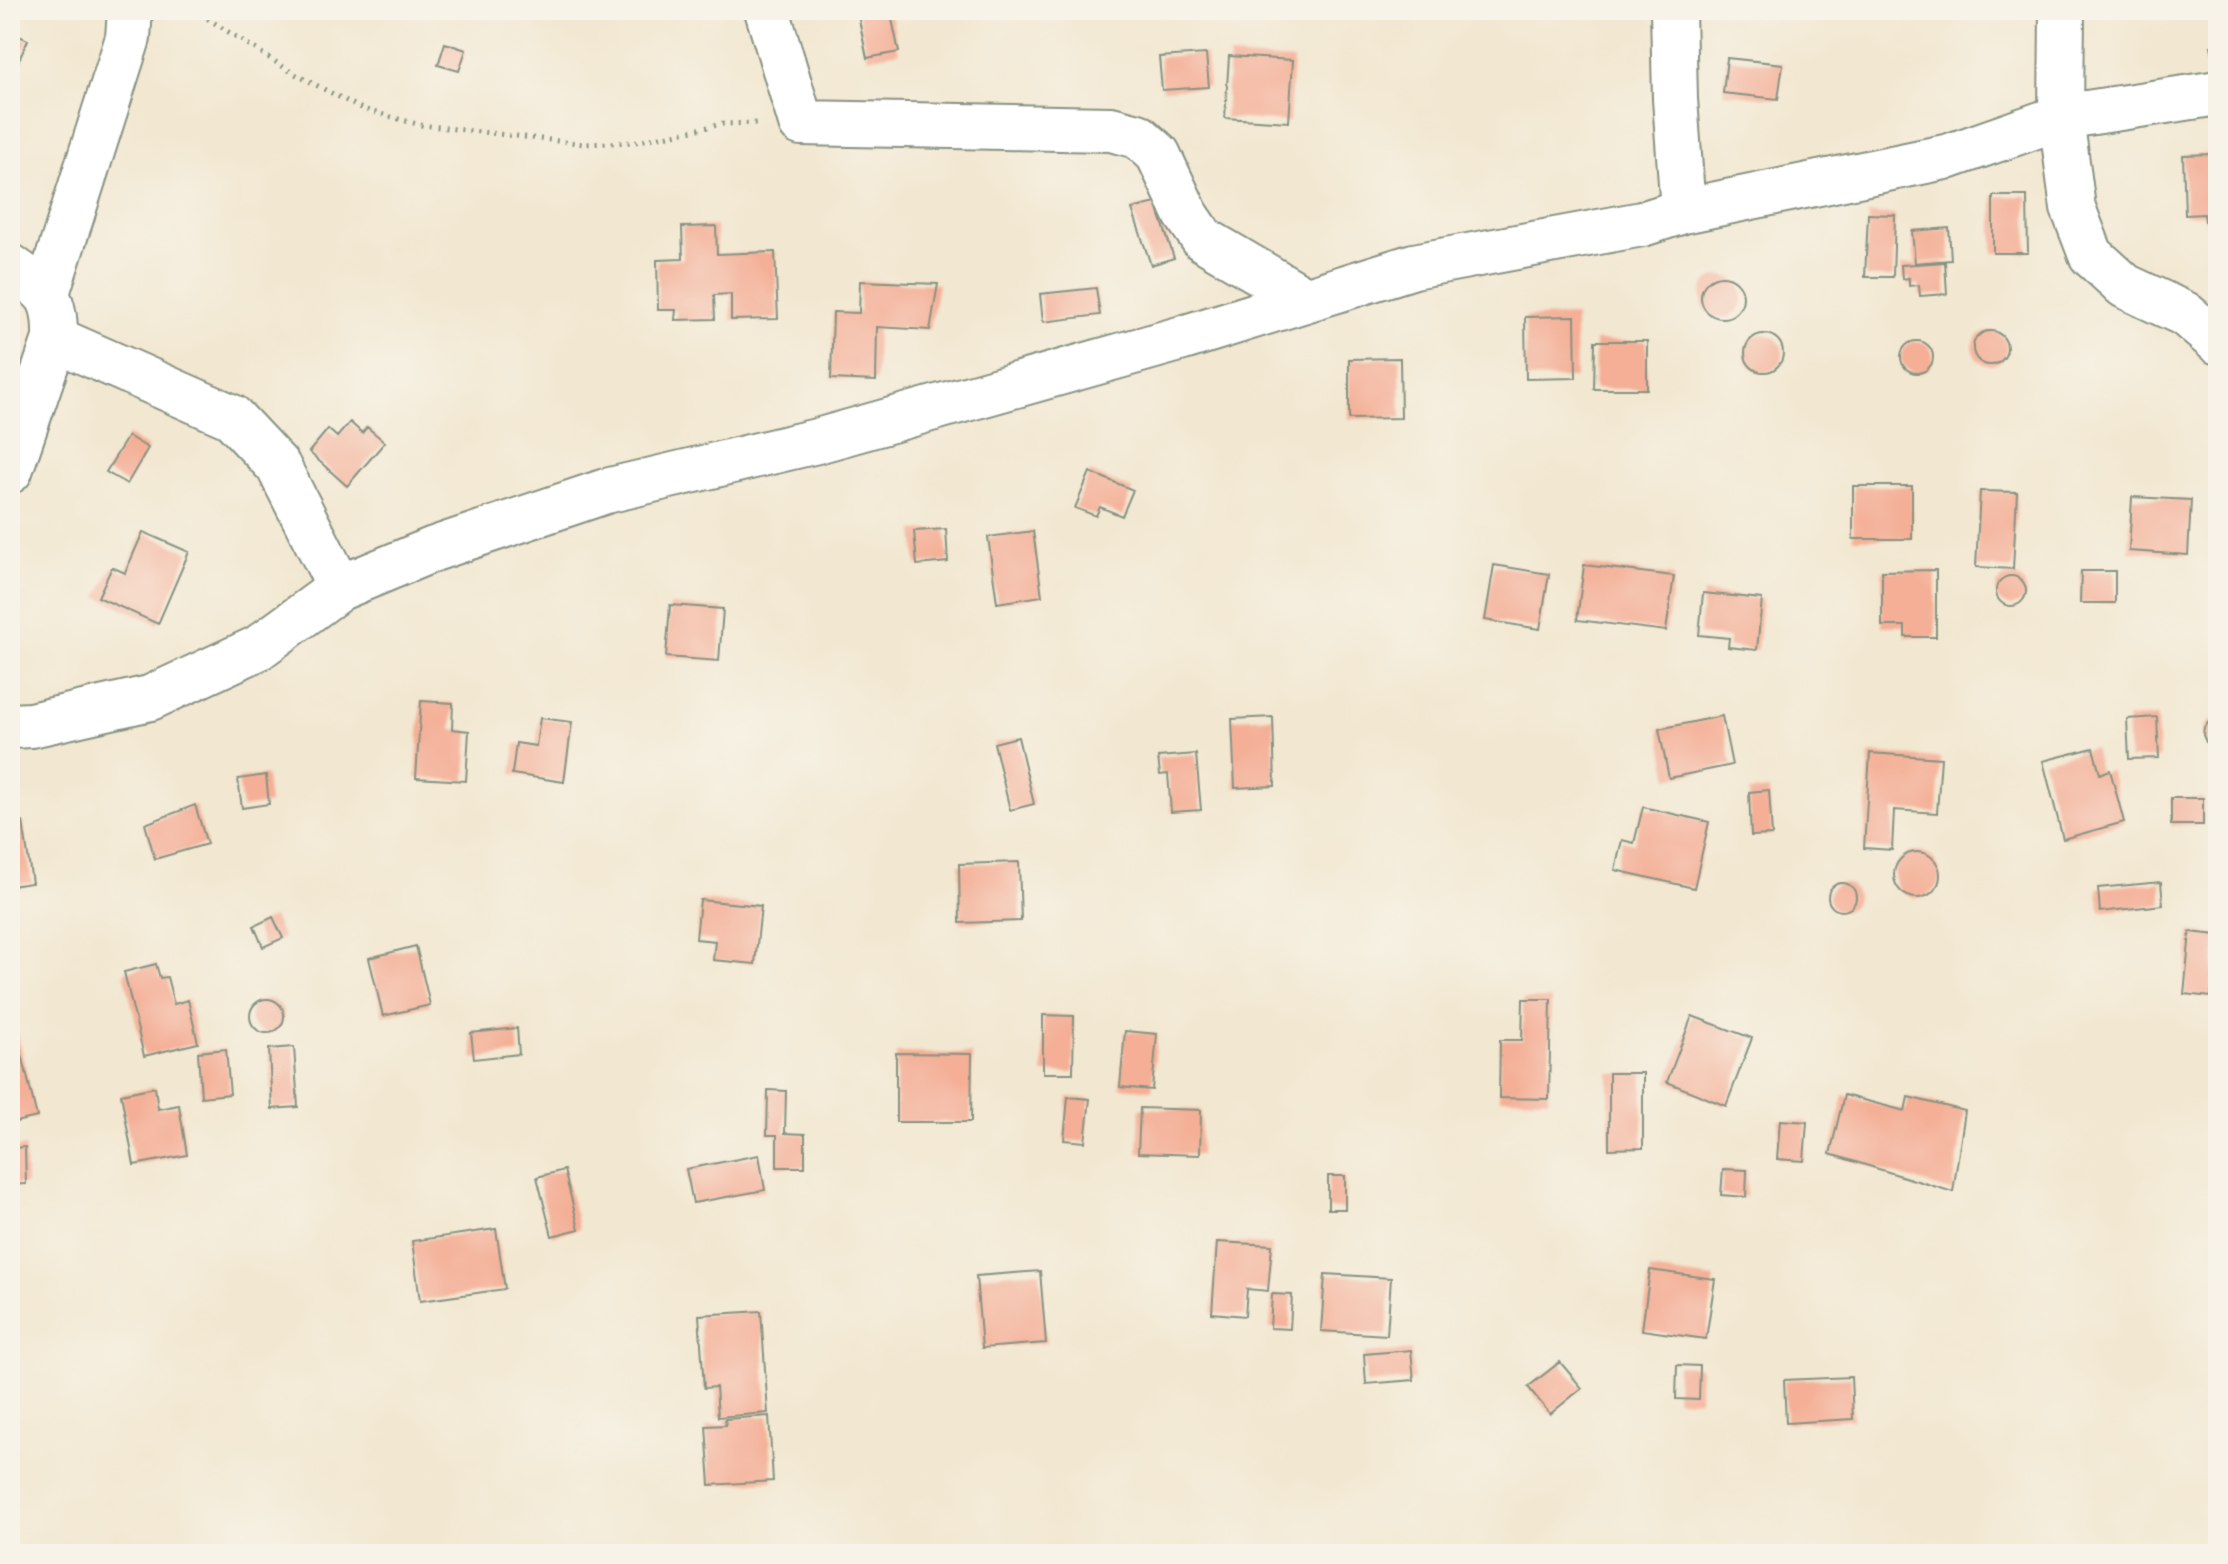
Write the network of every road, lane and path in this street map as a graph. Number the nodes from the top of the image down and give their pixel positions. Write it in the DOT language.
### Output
graph roads {
  1 [pos="130,10"];
  2 [pos="194,10"];
  3 [pos="767,10"];
  4 [pos="1673,10"];
  5 [pos="2062,10"];
  6 [pos="2218,93"];
  7 [pos="2061,117"];
  8 [pos="801,123"];
  9 [pos="1683,211"];
  10 [pos="10,266"];
  11 [pos="47,293"];
  12 [pos="1305,299"];
  13 [pos="55,339"];
  14 [pos="2218,342"];
  15 [pos="10,471"];
  16 [pos="340,588"];
  17 [pos="10,726"];
  1 -- 11 [label="street"];
  2 -- 8 [label="path"];
  3 -- 8 [label="street"];
  4 -- 9 [label="street"];
  5 -- 7 [label="street"];
  6 -- 7 [label="street"];
  7 -- 9 [label="street"];
  7 -- 14 [label="street"];
  8 -- 12 [label="street"];
  9 -- 12 [label="street"];
  10 -- 11 [label="street"];
  11 -- 13 [label="street"];
  12 -- 16 [label="street"];
  13 -- 15 [label="street"];
  13 -- 16 [label="street"];
  16 -- 17 [label="street"];
}
